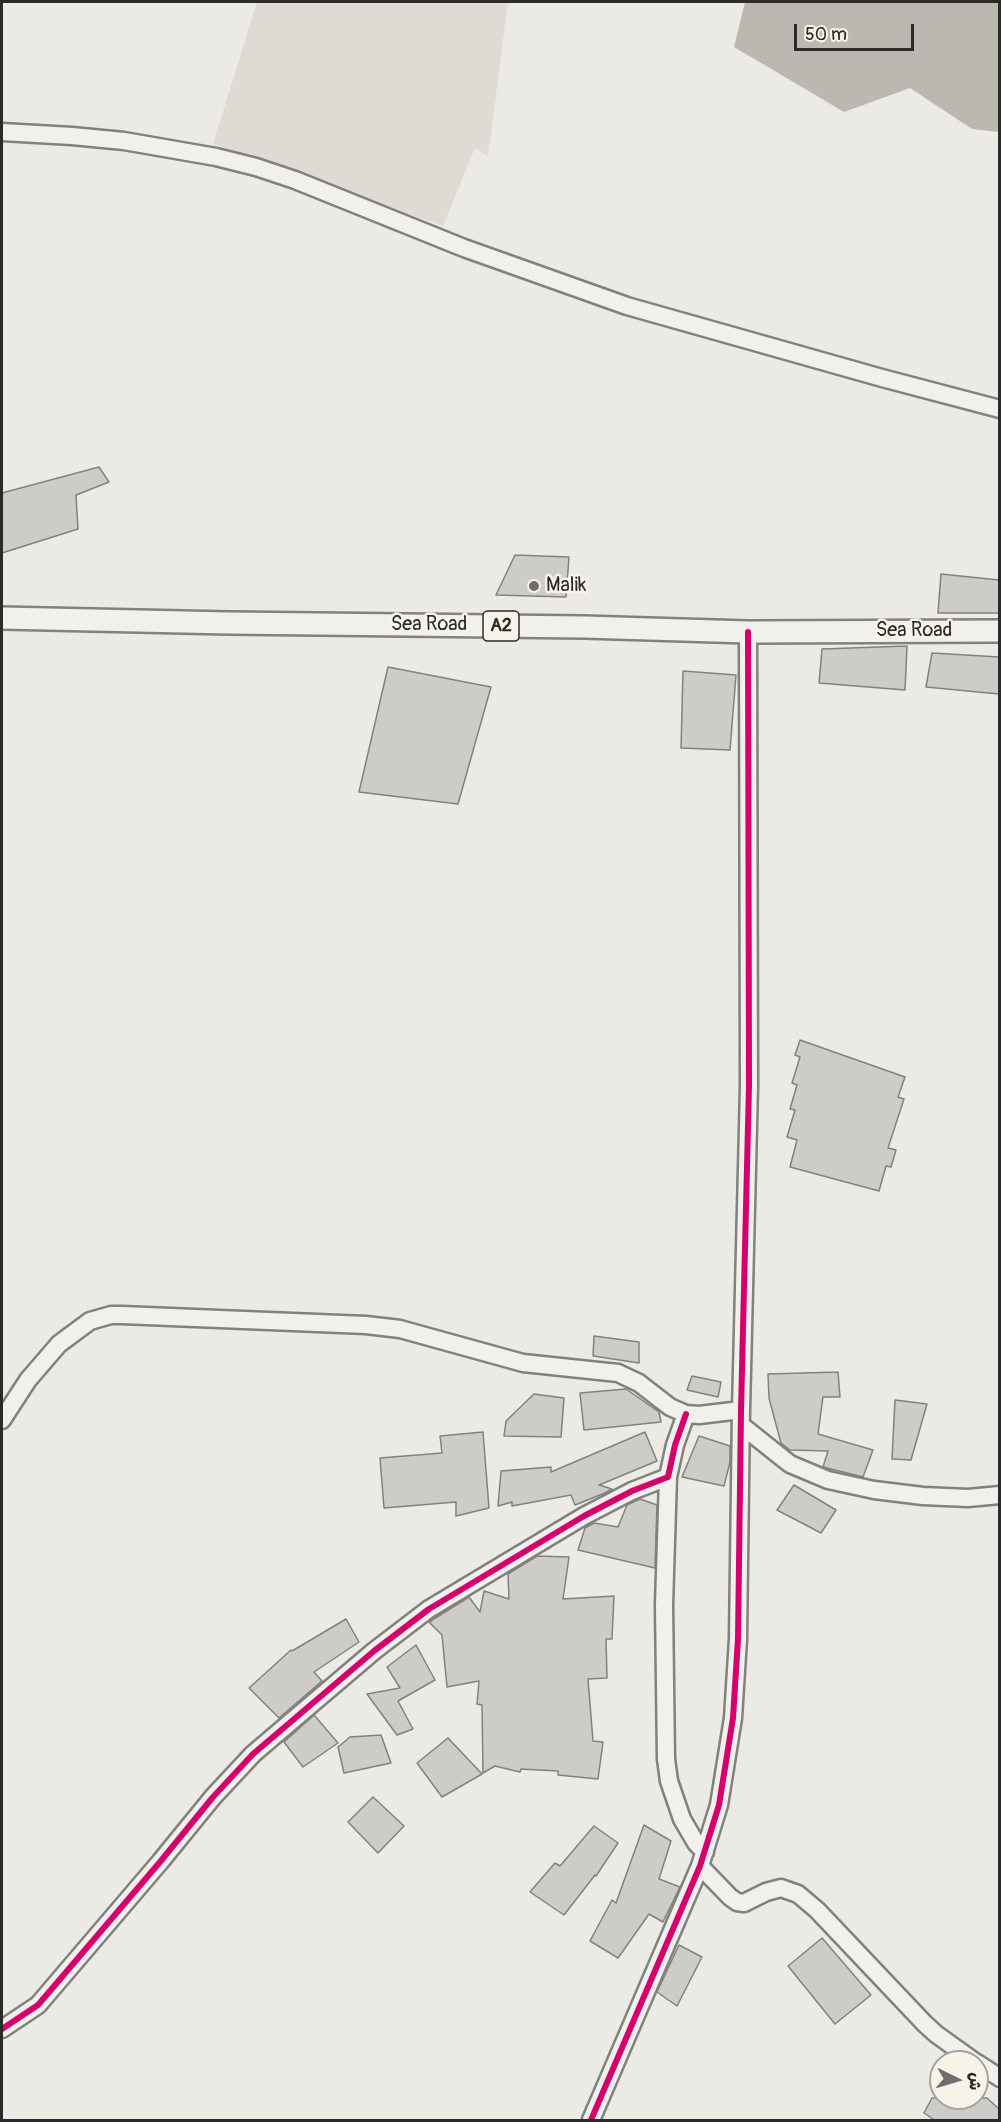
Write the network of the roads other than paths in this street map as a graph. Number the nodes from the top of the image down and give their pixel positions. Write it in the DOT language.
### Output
graph roads {
  1 [pos="2,132"];
  2 [pos="999,409"];
  3 [pos="2,618"];
  4 [pos="999,631"];
  5 [pos="748,632"];
  6 [pos="686,1414"];
  7 [pos="741,1418"];
  8 [pos="2,1420"];
  9 [pos="668,1477"];
  10 [pos="999,1495"];
  11 [pos="703,1859"];
  12 [pos="2,2029"];
  13 [pos="959,2050"];
  14 [pos="591,2121"];
  1 -- 2 [label="street"];
  3 -- 5 [label="main road, Sea Road / A2"];
  4 -- 5 [label="main road, Sea Road / A2"];
  5 -- 7 [label="street"];
  6 -- 7 [label="street"];
  6 -- 8 [label="street"];
  6 -- 9 [label="street"];
  7 -- 10 [label="street"];
  7 -- 11 [label="street"];
  9 -- 11 [label="street"];
  9 -- 12 [label="street"];
  11 -- 13 [label="street"];
  11 -- 14 [label="street"];
}
